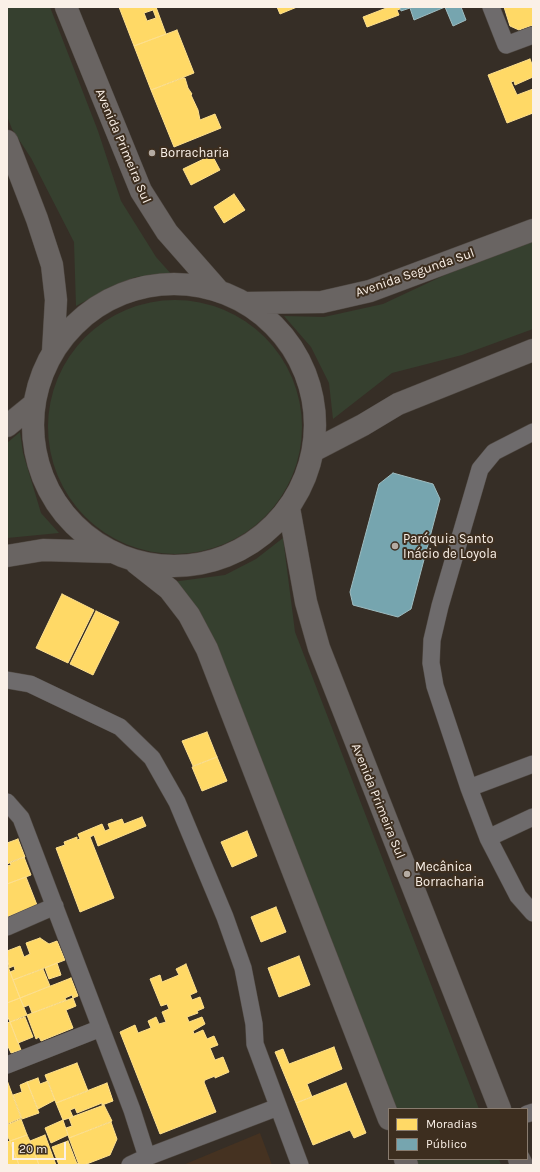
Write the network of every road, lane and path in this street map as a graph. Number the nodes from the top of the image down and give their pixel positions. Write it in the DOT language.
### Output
graph roads {
  1 [pos="66,7"];
  2 [pos="491,7"];
  3 [pos="533,35"];
  4 [pos="7,141"];
  5 [pos="533,230"];
  6 [pos="218,290"];
  7 [pos="245,303"];
  8 [pos="533,350"];
  9 [pos="52,352"];
  10 [pos="34,404"];
  11 [pos="7,426"];
  12 [pos="533,432"];
  13 [pos="313,451"];
  14 [pos="288,508"];
  15 [pos="110,552"];
  16 [pos="7,556"];
  17 [pos="135,562"];
  18 [pos="7,680"];
  19 [pos="533,764"];
  20 [pos="468,788"];
  21 [pos="7,802"];
  22 [pos="533,817"];
  23 [pos="488,838"];
  24 [pos="54,906"];
  25 [pos="533,913"];
  26 [pos="7,927"];
  27 [pos="101,1028"];
  28 [pos="7,1066"];
  29 [pos="278,1107"];
  30 [pos="500,1108"];
  31 [pos="388,1117"];
  32 [pos="147,1157"];
  33 [pos="130,1165"];
  34 [pos="300,1165"];
  1 -- 6 [label="main road, Avenida Primeira Sul"];
  2 -- 3 [label="street"];
  4 -- 9 [label="main road"];
  5 -- 7 [label="main road, Avenida Segunda Sul"];
  6 -- 7 [label="main road"];
  6 -- 9 [label="main road"];
  7 -- 13 [label="main road"];
  8 -- 13 [label="main road"];
  9 -- 10 [label="main road"];
  10 -- 11 [label="main road"];
  10 -- 15 [label="main road"];
  12 -- 20 [label="street"];
  13 -- 14 [label="main road"];
  14 -- 17 [label="main road"];
  14 -- 30 [label="main road, Avenida Primeira Sul"];
  15 -- 16 [label="main road"];
  15 -- 17 [label="main road"];
  17 -- 31 [label="main road"];
  18 -- 29 [label="street"];
  19 -- 20 [label="street"];
  20 -- 23 [label="street"];
  21 -- 24 [label="street"];
  22 -- 23 [label="street"];
  23 -- 25 [label="street"];
  24 -- 26 [label="street"];
  24 -- 27 [label="street"];
  27 -- 28 [label="street"];
  27 -- 32 [label="street"];
  29 -- 32 [label="street"];
  29 -- 34 [label="street"];
  32 -- 33 [label="street"];
}
